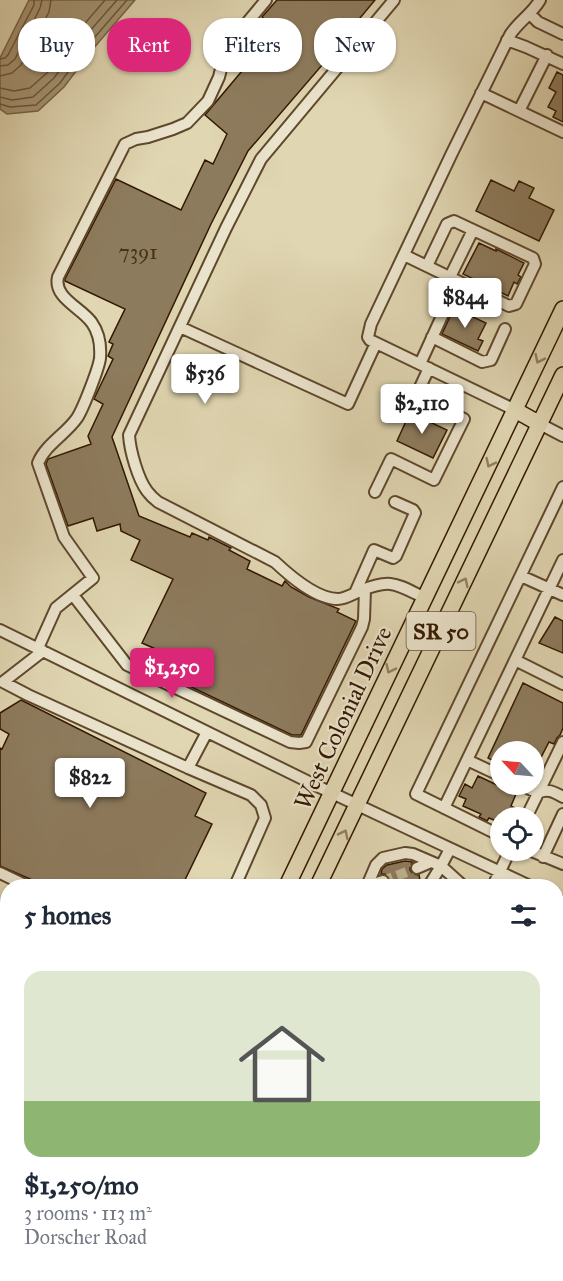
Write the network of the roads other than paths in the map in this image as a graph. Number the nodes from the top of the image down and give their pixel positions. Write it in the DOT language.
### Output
graph roads {
  1 [pos="266,0"];
  2 [pos="394,0"];
  3 [pos="540,0"];
  4 [pos="530,14"];
  5 [pos="563,34"];
  6 [pos="507,40"];
  7 [pos="547,55"];
  8 [pos="562,60"];
  9 [pos="481,93"];
  10 [pos="519,111"];
  11 [pos="563,132"];
  12 [pos="473,230"];
  13 [pos="404,255"];
  14 [pos="427,266"];
  15 [pos="454,279"];
  16 [pos="563,309"];
  17 [pos="180,327"];
  18 [pos="505,329"];
  19 [pos="432,337"];
  20 [pos="376,343"];
  21 [pos="424,366"];
  22 [pos="563,375"];
  23 [pos="515,410"];
  24 [pos="540,424"];
  25 [pos="563,436"];
  26 [pos="563,487"];
  27 [pos="375,492"];
  28 [pos="395,502"];
  29 [pos="563,560"];
  30 [pos="521,576"];
  31 [pos="549,589"];
  32 [pos="360,591"];
  33 [pos="73,595"];
  34 [pos="563,596"];
  35 [pos="425,598"];
  36 [pos="0,630"];
  37 [pos="40,650"];
  38 [pos="515,660"];
  39 [pos="2,683"];
  40 [pos="563,684"];
  41 [pos="207,732"];
  42 [pos="563,743"];
  43 [pos="467,760"];
  44 [pos="188,768"];
  45 [pos="490,771"];
  46 [pos="544,781"];
  47 [pos="544,790"];
  48 [pos="332,793"];
  49 [pos="563,797"];
  50 [pos="357,805"];
  51 [pos="444,808"];
  52 [pos="563,814"];
  53 [pos="490,831"];
  54 [pos="450,849"];
  55 [pos="544,855"];
  56 [pos="544,857"];
  57 [pos="505,861"];
  58 [pos="436,864"];
  59 [pos="563,864"];
  60 [pos="417,868"];
  61 [pos="500,873"];
  62 [pos="239,879"];
  63 [pos="290,879"];
  64 [pos="321,879"];
  65 [pos="370,879"];
  66 [pos="432,879"];
  67 [pos="455,879"];
  68 [pos="497,879"];
  69 [pos="514,879"];
  1 -- 33 [label="street"];
  2 -- 17 [label="street"];
  3 -- 4 [label="street"];
  4 -- 5 [label="street"];
  4 -- 6 [label="street"];
  6 -- 7 [label="street"];
  6 -- 9 [label="street"];
  7 -- 8 [label="street"];
  7 -- 10 [label="street"];
  9 -- 10 [label="street"];
  9 -- 13 [label="street"];
  10 -- 11 [label="street"];
  12 -- 14 [label="street"];
  12 -- 15 [label="street"];
  12 -- 15 [label="street"];
  13 -- 14 [label="street"];
  13 -- 20 [label="street"];
  14 -- 15 [label="street"];
  15 -- 19 [label="street"];
  16 -- 23 [label="highway, West Colonial Drive / SR 50, one-way"];
  17 -- 20 [label="street"];
  17 -- 32 [label="street"];
  18 -- 19 [label="street"];
  19 -- 21 [label="street"];
  20 -- 21 [label="street"];
  21 -- 23 [label="street"];
  21 -- 27 [label="street"];
  22 -- 24 [label="highway, West Colonial Drive / SR 50"];
  23 -- 24 [label="highway"];
  23 -- 35 [label="highway, West Colonial Drive / SR 50, one-way"];
  24 -- 25 [label="street"];
  50 -- 24 [label="highway, West Colonial Drive / SR 50, one-way"];
  26 -- 30 [label="street"];
  28 -- 32 [label="street"];
  29 -- 31 [label="street"];
  30 -- 31 [label="street"];
  30 -- 51 [label="street"];
  31 -- 34 [label="street"];
  31 -- 38 [label="street"];
  32 -- 33 [label="street"];
  32 -- 35 [label="street"];
  33 -- 37 [label="street"];
  35 -- 48 [label="highway, West Colonial Drive / SR 50, one-way"];
  36 -- 37 [label="street"];
  37 -- 39 [label="street"];
  37 -- 41 [label="street"];
  38 -- 40 [label="street"];
  38 -- 43 [label="street"];
  39 -- 44 [label="street"];
  41 -- 44 [label="street"];
  41 -- 48 [label="street"];
  42 -- 46 [label="street"];
  43 -- 45 [label="street"];
  43 -- 51 [label="street"];
  44 -- 62 [label="street"];
  47 -- 49 [label="street"];
  48 -- 50 [label="street"];
  48 -- 63 [label="highway, West Colonial Drive / SR 50"];
  50 -- 54 [label="street"];
  64 -- 50 [label="highway, West Colonial Drive / SR 50, one-way"];
  51 -- 53 [label="street"];
  52 -- 55 [label="street"];
  54 -- 58 [label="street"];
  54 -- 61 [label="street"];
  56 -- 59 [label="street"];
  57 -- 61 [label="street"];
  58 -- 60 [label="street"];
  58 -- 65 [label="street"];
  58 -- 66 [label="street"];
  58 -- 67 [label="street"];
  61 -- 68 [label="street"];
  61 -- 69 [label="street"];
}
